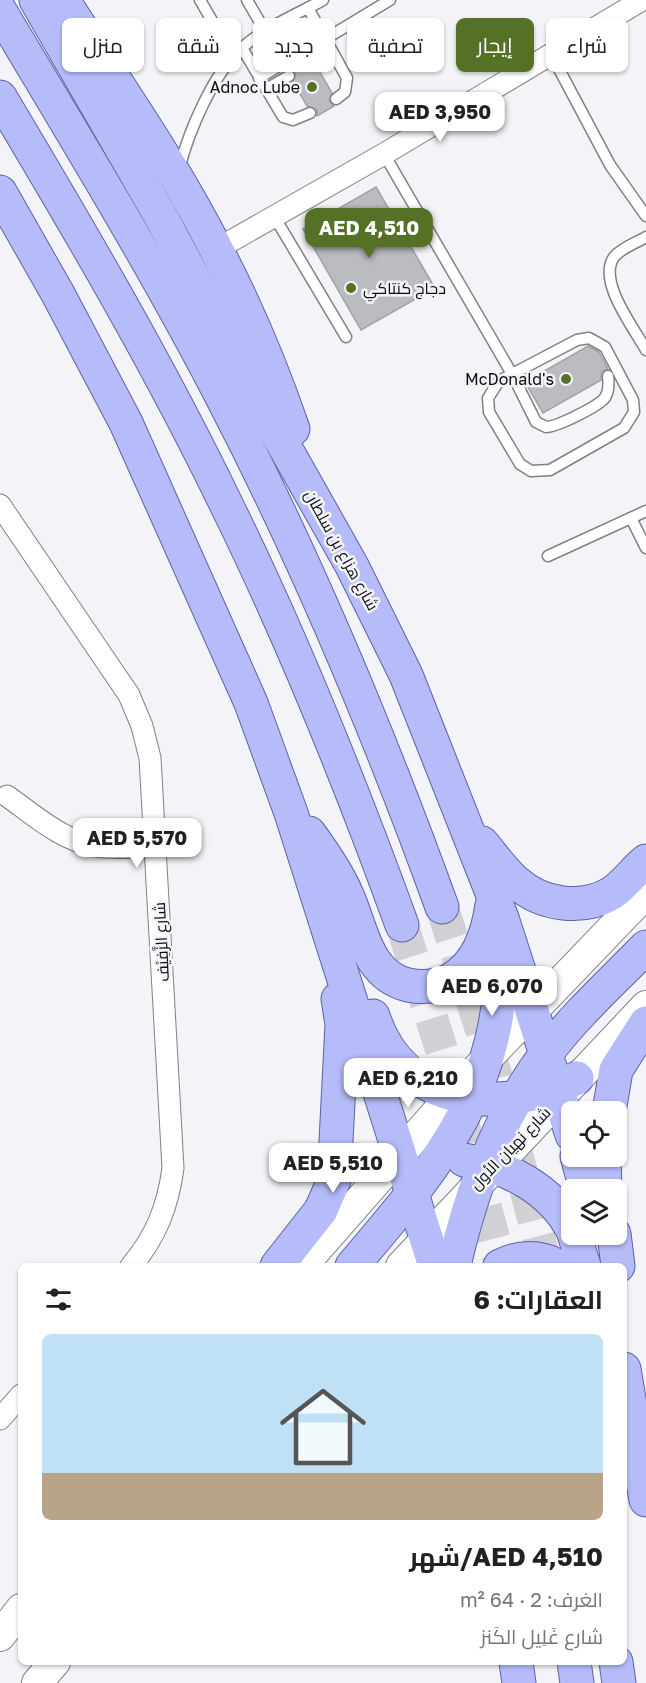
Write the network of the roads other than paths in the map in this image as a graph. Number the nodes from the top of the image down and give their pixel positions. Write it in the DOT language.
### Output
graph roads {
  1 [pos="36,0"];
  2 [pos="63,0"];
  3 [pos="200,0"];
  4 [pos="247,0"];
  5 [pos="390,0"];
  6 [pos="642,0"];
  7 [pos="314,3"];
  8 [pos="0,11"];
  9 [pos="210,18"];
  10 [pos="257,18"];
  11 [pos="288,18"];
  12 [pos="319,18"];
  13 [pos="612,18"];
  14 [pos="335,33"];
  15 [pos="253,40"];
  16 [pos="242,48"];
  17 [pos="335,57"];
  18 [pos="546,57"];
  19 [pos="224,72"];
  20 [pos="269,72"];
  21 [pos="561,72"];
  22 [pos="289,76"];
  23 [pos="259,78"];
  24 [pos="266,89"];
  25 [pos="0,97"];
  26 [pos="336,99"];
  27 [pos="310,113"];
  28 [pos="384,154"];
  29 [pos="177,178"];
  30 [pos="0,192"];
  31 [pos="274,216"];
  32 [pos="646,216"];
  33 [pos="646,237"];
  34 [pos="217,249"];
  35 [pos="346,337"];
  36 [pos="577,339"];
  37 [pos="589,346"];
  38 [pos="646,350"];
  39 [pos="512,374"];
  40 [pos="608,376"];
  41 [pos="0,505"];
  42 [pos="646,511"];
  43 [pos="322,513"];
  44 [pos="632,518"];
  45 [pos="646,548"];
  46 [pos="549,556"];
  47 [pos="7,796"];
  48 [pos="291,813"];
  49 [pos="464,822"];
  50 [pos="155,846"];
  51 [pos="307,860"];
  52 [pos="646,861"];
  53 [pos="646,893"];
  54 [pos="497,906"];
  55 [pos="442,907"];
  56 [pos="402,925"];
  57 [pos="646,947"];
  58 [pos="646,1006"];
  59 [pos="532,1010"];
  60 [pos="646,1023"];
  61 [pos="546,1053"];
  62 [pos="487,1057"];
  63 [pos="565,1087"];
  64 [pos="463,1096"];
  65 [pos="517,1100"];
  66 [pos="567,1101"];
  67 [pos="611,1101"];
  68 [pos="440,1159"];
  69 [pos="396,1163"];
  70 [pos="485,1171"];
  71 [pos="412,1195"];
  72 [pos="561,1212"];
  73 [pos="577,1245"];
  74 [pos="599,1245"];
  75 [pos="615,1245"];
  76 [pos="430,1252"];
  77 [pos="133,1263"];
  78 [pos="279,1263"];
  79 [pos="305,1263"];
  80 [pos="355,1263"];
  81 [pos="407,1263"];
  82 [pos="455,1263"];
  83 [pos="507,1263"];
  84 [pos="548,1263"];
  85 [pos="583,1263"];
  86 [pos="603,1263"];
  87 [pos="618,1263"];
  88 [pos="627,1393"];
  89 [pos="18,1398"];
  90 [pos="0,1419"];
  91 [pos="646,1500"];
  92 [pos="18,1613"];
  93 [pos="0,1636"];
  94 [pos="52,1665"];
  95 [pos="516,1665"];
  96 [pos="574,1665"];
  97 [pos="616,1665"];
  98 [pos="37,1683"];
  99 [pos="519,1683"];
  100 [pos="577,1683"];
  101 [pos="619,1683"];
  1 -- 43 [label="main road, شارع هزاع بن سلطان"];
  2 -- 29 [label="main road"];
  3 -- 9 [label="lane"];
  4 -- 10 [label="lane"];
  5 -- 14 [label="lane"];
  6 -- 13 [label="street"];
  7 -- 11 [label="lane"];
  7 -- 12 [label="lane"];
  8 -- 55 [label="main road"];
  15 -- 16 [label="lane"];
  16 -- 23 [label="lane"];
  17 -- 26 [label="lane"];
  18 -- 28 [label="street"];
  19 -- 29 [label="lane"];
  20 -- 23 [label="lane"];
  21 -- 32 [label="lane"];
  22 -- 24 [label="lane"];
  23 -- 24 [label="lane"];
  24 -- 27 [label="lane"];
  25 -- 56 [label="main road"];
  28 -- 31 [label="street"];
  28 -- 39 [label="lane"];
  29 -- 34 [label="main road"];
  30 -- 48 [label="main road"];
  31 -- 34 [label="street"];
  31 -- 35 [label="lane"];
  33 -- 38 [label="lane"];
  34 -- 43 [label="main road"];
  36 -- 37 [label="lane"];
  36 -- 39 [label="lane"];
  36 -- 39 [label="lane"];
  39 -- 40 [label="lane"];
  41 -- 50 [label="street, شارع الزَّفِيْف"];
  42 -- 44 [label="lane"];
  43 -- 49 [label="main road, شارع هزاع بن سلطان"];
  44 -- 45 [label="lane"];
  44 -- 46 [label="lane"];
  47 -- 50 [label="street"];
  48 -- 51 [label="main road"];
  48 -- 54 [label="main road"];
  49 -- 52 [label="main road"];
  49 -- 54 [label="main road, شارع هزاع بن سلطان"];
  50 -- 77 [label="street, شارع الزَّفِيْف"];
  51 -- 64 [label="main road"];
  51 -- 69 [label="main road"];
  51 -- 78 [label="main road"];
  53 -- 59 [label="main road"];
  54 -- 59 [label="main road, شارع هزاع بن سلطان"];
  54 -- 62 [label="main road"];
  57 -- 61 [label="main road"];
  58 -- 63 [label="main road, شارع نهيان الأول"];
  59 -- 61 [label="main road, شارع هزاع بن سلطان"];
  59 -- 62 [label="main road"];
  60 -- 67 [label="main road"];
  61 -- 63 [label="main road, شارع هزاع بن سلطان"];
  61 -- 65 [label="main road"];
  62 -- 64 [label="main road"];
  63 -- 65 [label="main road"];
  63 -- 66 [label="main road, شارع هزاع بن سلطان"];
  63 -- 70 [label="main road, شارع نهيان الأول"];
  64 -- 65 [label="main road"];
  64 -- 68 [label="main road"];
  64 -- 69 [label="main road"];
  65 -- 70 [label="main road"];
  68 -- 69 [label="main road"];
  68 -- 70 [label="main road"];
  68 -- 71 [label="main road"];
  69 -- 71 [label="main road"];
  69 -- 79 [label="main road"];
  70 -- 72 [label="main road"];
  70 -- 76 [label="main road, شارع نهيان الأول"];
  70 -- 82 [label="main road"];
  71 -- 76 [label="main road"];
  71 -- 80 [label="main road"];
  73 -- 85 [label="main road"];
  74 -- 86 [label="main road"];
  75 -- 87 [label="main road"];
  76 -- 81 [label="main road, شارع نهيان الأول"];
  83 -- 84 [label="main road"];
  88 -- 91 [label="main road"];
  89 -- 90 [label="street"];
  92 -- 93 [label="main road"];
  94 -- 98 [label="main road"];
  95 -- 99 [label="main road"];
  96 -- 100 [label="main road"];
  97 -- 101 [label="main road"];
}
